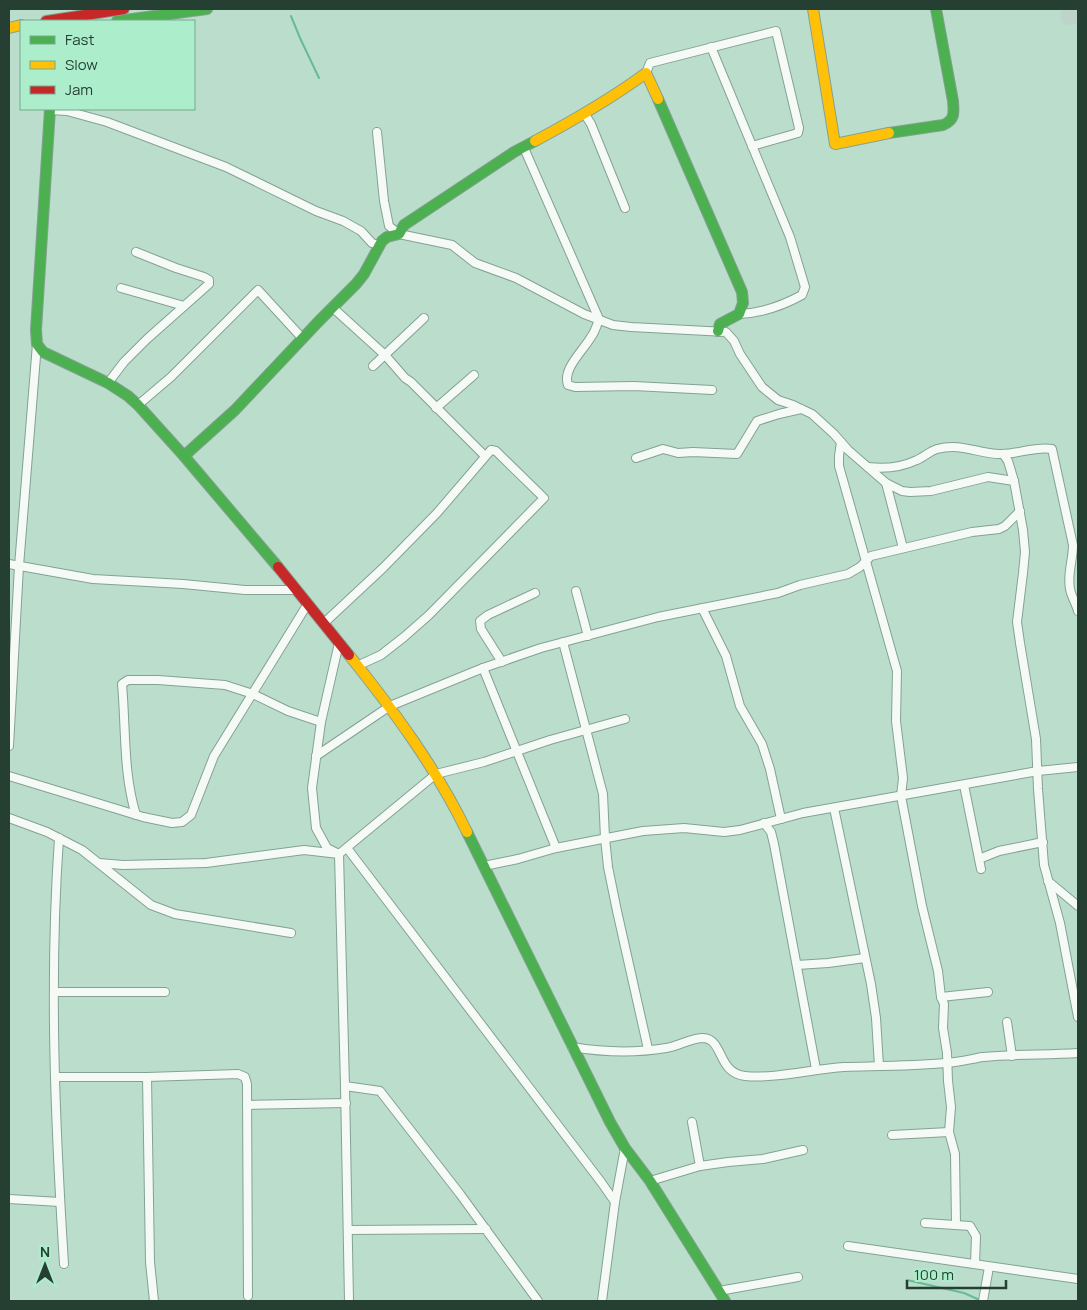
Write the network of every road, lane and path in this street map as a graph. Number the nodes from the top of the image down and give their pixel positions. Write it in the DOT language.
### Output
graph roads {
  1 [pos="124,9"];
  2 [pos="207,9"];
  3 [pos="813,9"];
  4 [pos="936,9"];
  5 [pos="59,20"];
  6 [pos="124,20"];
  7 [pos="711,47"];
  8 [pos="646,73"];
  9 [pos="50,110"];
  10 [pos="67,110"];
  11 [pos="584,113"];
  12 [pos="377,132"];
  13 [pos="752,146"];
  14 [pos="524,148"];
  15 [pos="625,208"];
  16 [pos="399,234"];
  17 [pos="379,245"];
  18 [pos="136,252"];
  19 [pos="121,288"];
  20 [pos="184,306"];
  21 [pos="332,307"];
  22 [pos="740,314"];
  23 [pos="424,318"];
  24 [pos="599,319"];
  25 [pos="718,331"];
  26 [pos="303,339"];
  27 [pos="37,344"];
  28 [pos="385,355"];
  29 [pos="373,366"];
  30 [pos="474,375"];
  31 [pos="108,383"];
  32 [pos="712,390"];
  33 [pos="138,405"];
  34 [pos="436,408"];
  35 [pos="801,409"];
  36 [pos="841,442"];
  37 [pos="1003,454"];
  38 [pos="184,456"];
  39 [pos="485,456"];
  40 [pos="636,458"];
  41 [pos="868,467"];
  42 [pos="1014,481"];
  43 [pos="886,483"];
  44 [pos="1020,511"];
  45 [pos="903,548"];
  46 [pos="866,559"];
  47 [pos="9,564"];
  48 [pos="18,566"];
  49 [pos="296,590"];
  50 [pos="576,592"];
  51 [pos="535,593"];
  52 [pos="307,605"];
  53 [pos="702,608"];
  54 [pos="1078,611"];
  55 [pos="323,624"];
  56 [pos="588,636"];
  57 [pos="563,642"];
  58 [pos="339,643"];
  59 [pos="502,662"];
  60 [pos="357,666"];
  61 [pos="483,668"];
  62 [pos="253,694"];
  63 [pos="390,706"];
  64 [pos="625,719"];
  65 [pos="321,722"];
  66 [pos="585,730"];
  67 [pos="9,746"];
  68 [pos="516,752"];
  69 [pos="316,756"];
  70 [pos="1078,767"];
  71 [pos="1038,771"];
  72 [pos="436,774"];
  73 [pos="9,776"];
  74 [pos="964,785"];
  75 [pos="902,796"];
  76 [pos="834,808"];
  77 [pos="136,815"];
  78 [pos="9,818"];
  79 [pos="781,819"];
  80 [pos="764,823"];
  81 [pos="59,838"];
  82 [pos="605,838"];
  83 [pos="1042,842"];
  84 [pos="347,848"];
  85 [pos="556,848"];
  86 [pos="339,854"];
  87 [pos="979,859"];
  88 [pos="99,863"];
  89 [pos="484,866"];
  90 [pos="981,870"];
  91 [pos="1048,881"];
  92 [pos="1078,906"];
  93 [pos="291,933"];
  94 [pos="865,958"];
  95 [pos="797,965"];
  96 [pos="54,992"];
  97 [pos="165,992"];
  98 [pos="988,992"];
  99 [pos="941,997"];
  100 [pos="1078,1017"];
  101 [pos="1007,1022"];
  102 [pos="572,1047"];
  103 [pos="648,1049"];
  104 [pos="1078,1053"];
  105 [pos="1012,1056"];
  106 [pos="947,1064"];
  107 [pos="879,1066"];
  108 [pos="816,1070"];
  109 [pos="55,1077"];
  110 [pos="147,1077"];
  111 [pos="345,1086"];
  112 [pos="346,1103"];
  113 [pos="247,1105"];
  114 [pos="692,1122"];
  115 [pos="949,1132"];
  116 [pos="892,1135"];
  117 [pos="625,1148"];
  118 [pos="803,1150"];
  119 [pos="700,1166"];
  120 [pos="650,1181"];
  121 [pos="9,1199"];
  122 [pos="60,1202"];
  123 [pos="615,1202"];
  124 [pos="925,1223"];
  125 [pos="956,1224"];
  126 [pos="348,1230"];
  127 [pos="486,1230"];
  128 [pos="848,1246"];
  129 [pos="64,1264"];
  130 [pos="975,1264"];
  131 [pos="988,1267"];
  132 [pos="798,1277"];
  133 [pos="1078,1279"];
  134 [pos="720,1291"];
  135 [pos="248,1296"];
  136 [pos="154,1301"];
  137 [pos="349,1301"];
  138 [pos="538,1301"];
  139 [pos="602,1301"];
  140 [pos="726,1301"];
  141 [pos="983,1301"];
  1 -- 5 [label="main road"];
  2 -- 6 [label="main road"];
  3 -- 4 [label="main road"];
  7 -- 8 [label="street"];
  7 -- 13 [label="street"];
  7 -- 13 [label="street"];
  8 -- 11 [label="main road"];
  8 -- 22 [label="main road"];
  9 -- 27 [label="main road"];
  10 -- 17 [label="street"];
  11 -- 14 [label="main road"];
  11 -- 15 [label="street"];
  12 -- 16 [label="street"];
  13 -- 22 [label="street"];
  14 -- 16 [label="main road"];
  14 -- 24 [label="street"];
  16 -- 17 [label="main road"];
  16 -- 24 [label="street"];
  17 -- 21 [label="main road"];
  18 -- 20 [label="street"];
  19 -- 20 [label="street"];
  20 -- 31 [label="street"];
  21 -- 26 [label="main road"];
  21 -- 28 [label="street"];
  22 -- 25 [label="main road"];
  23 -- 28 [label="street"];
  24 -- 25 [label="street"];
  24 -- 32 [label="street"];
  25 -- 35 [label="street"];
  26 -- 33 [label="street"];
  26 -- 38 [label="main road"];
  27 -- 31 [label="main road"];
  27 -- 48 [label="street"];
  28 -- 29 [label="street"];
  28 -- 34 [label="street"];
  30 -- 34 [label="street"];
  31 -- 33 [label="main road"];
  33 -- 38 [label="main road"];
  34 -- 39 [label="street"];
  35 -- 36 [label="street"];
  35 -- 40 [label="street"];
  36 -- 41 [label="street"];
  36 -- 46 [label="street"];
  37 -- 41 [label="street"];
  37 -- 42 [label="street"];
  37 -- 54 [label="street"];
  38 -- 49 [label="main road"];
  39 -- 55 [label="street"];
  39 -- 60 [label="street"];
  41 -- 43 [label="street"];
  42 -- 43 [label="street"];
  42 -- 44 [label="street"];
  43 -- 45 [label="street"];
  44 -- 45 [label="street"];
  44 -- 71 [label="street"];
  45 -- 46 [label="street"];
  46 -- 53 [label="street"];
  46 -- 75 [label="street"];
  47 -- 48 [label="street"];
  48 -- 49 [label="street"];
  48 -- 67 [label="street"];
  49 -- 52 [label="main road"];
  50 -- 56 [label="street"];
  51 -- 59 [label="street"];
  52 -- 55 [label="main road"];
  52 -- 62 [label="street"];
  53 -- 56 [label="street"];
  53 -- 79 [label="street"];
  55 -- 58 [label="main road"];
  56 -- 57 [label="street"];
  57 -- 59 [label="street"];
  57 -- 66 [label="street"];
  58 -- 60 [label="main road"];
  58 -- 65 [label="street"];
  59 -- 61 [label="street"];
  60 -- 63 [label="main road"];
  61 -- 63 [label="street"];
  61 -- 68 [label="street"];
  62 -- 65 [label="street"];
  62 -- 77 [label="street"];
  62 -- 77 [label="street"];
  63 -- 69 [label="street"];
  63 -- 72 [label="main road"];
  64 -- 66 [label="street"];
  65 -- 69 [label="street"];
  66 -- 68 [label="street"];
  66 -- 82 [label="street"];
  68 -- 72 [label="street"];
  68 -- 85 [label="street"];
  69 -- 86 [label="street"];
  70 -- 71 [label="street"];
  71 -- 74 [label="street"];
  71 -- 83 [label="street"];
  72 -- 84 [label="street"];
  72 -- 89 [label="main road"];
  73 -- 77 [label="street"];
  74 -- 75 [label="street"];
  74 -- 87 [label="street"];
  75 -- 76 [label="street"];
  75 -- 99 [label="street"];
  76 -- 79 [label="street"];
  76 -- 94 [label="street"];
  78 -- 81 [label="street"];
  79 -- 80 [label="street"];
  80 -- 82 [label="street"];
  80 -- 95 [label="street"];
  81 -- 88 [label="street"];
  81 -- 96 [label="street"];
  82 -- 85 [label="street"];
  82 -- 103 [label="street"];
  83 -- 87 [label="street"];
  83 -- 91 [label="street"];
  84 -- 86 [label="street"];
  84 -- 123 [label="street"];
  85 -- 89 [label="street"];
  86 -- 88 [label="street"];
  86 -- 111 [label="street"];
  87 -- 90 [label="street"];
  88 -- 93 [label="street"];
  89 -- 102 [label="main road"];
  91 -- 92 [label="street"];
  91 -- 100 [label="street"];
  94 -- 95 [label="street"];
  94 -- 107 [label="street"];
  95 -- 108 [label="street"];
  96 -- 97 [label="street"];
  96 -- 109 [label="street"];
  98 -- 99 [label="street"];
  99 -- 106 [label="street"];
  101 -- 105 [label="street"];
  102 -- 103 [label="street"];
  102 -- 117 [label="main road"];
  103 -- 108 [label="street"];
  104 -- 105 [label="street"];
  105 -- 106 [label="street"];
  106 -- 107 [label="street"];
  106 -- 115 [label="street"];
  107 -- 108 [label="street"];
  109 -- 110 [label="street"];
  109 -- 122 [label="street"];
  110 -- 113 [label="street"];
  110 -- 136 [label="street"];
  111 -- 112 [label="street"];
  111 -- 127 [label="street"];
  112 -- 113 [label="street"];
  112 -- 126 [label="street"];
  113 -- 135 [label="street"];
  114 -- 119 [label="street"];
  115 -- 116 [label="street"];
  115 -- 125 [label="street"];
  117 -- 120 [label="main road"];
  117 -- 123 [label="street"];
  118 -- 119 [label="street"];
  119 -- 120 [label="street"];
  120 -- 134 [label="main road"];
  121 -- 122 [label="street"];
  122 -- 129 [label="street"];
  123 -- 139 [label="street"];
  124 -- 125 [label="street"];
  125 -- 130 [label="street"];
  126 -- 127 [label="street"];
  126 -- 137 [label="street"];
  127 -- 138 [label="street"];
  128 -- 130 [label="street"];
  130 -- 131 [label="street"];
  131 -- 133 [label="street"];
  131 -- 141 [label="street"];
  132 -- 134 [label="street"];
  134 -- 140 [label="main road"];
}
